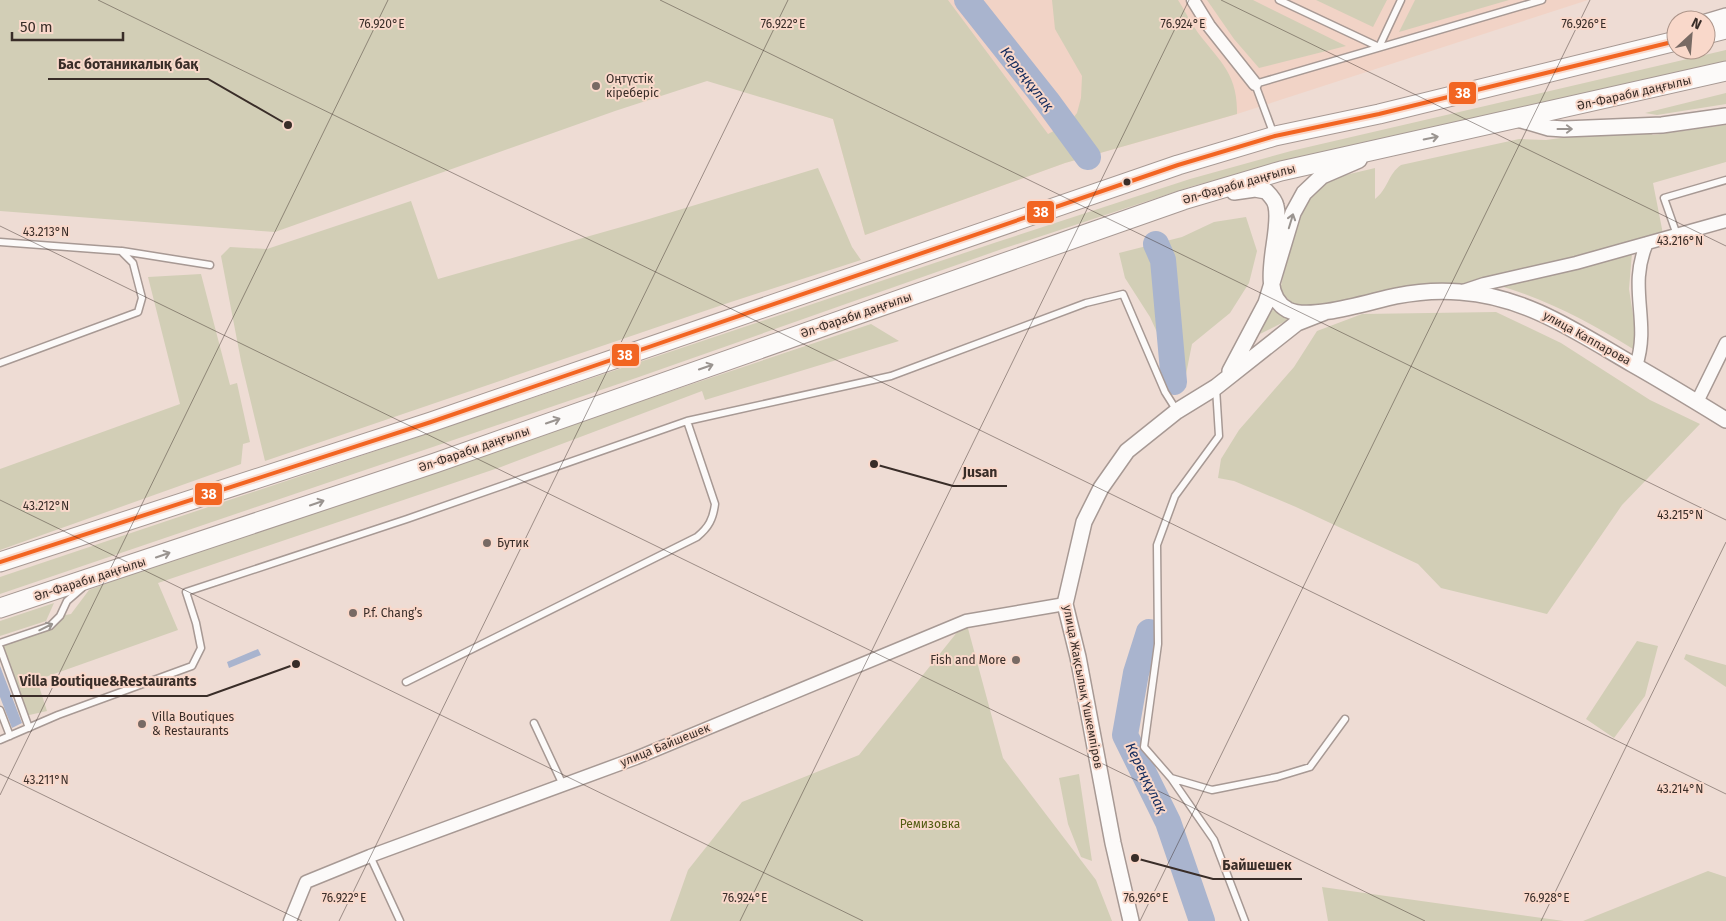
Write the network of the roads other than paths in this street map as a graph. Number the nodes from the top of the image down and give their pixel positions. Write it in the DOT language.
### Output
graph roads {
  1 [pos="1193,0"];
  2 [pos="1278,0"];
  3 [pos="1401,0"];
  4 [pos="1542,0"];
  5 [pos="1666,35"];
  6 [pos="1666,44"];
  7 [pos="1379,47"];
  8 [pos="1578,65"];
  9 [pos="1726,71"];
  10 [pos="1255,84"];
  11 [pos="1726,116"];
  12 [pos="1518,119"];
  13 [pos="1275,136"];
  14 [pos="1401,144"];
  15 [pos="1726,180"];
  16 [pos="1183,200"];
  17 [pos="1726,221"];
  18 [pos="1677,235"];
  19 [pos="0,242"];
  20 [pos="1647,243"];
  21 [pos="121,251"];
  22 [pos="210,265"];
  23 [pos="1272,285"];
  24 [pos="1460,292"];
  25 [pos="1264,306"];
  26 [pos="1287,310"];
  27 [pos="1325,312"];
  28 [pos="1726,343"];
  29 [pos="0,363"];
  30 [pos="1636,366"];
  31 [pos="1221,382"];
  32 [pos="1697,402"];
  33 [pos="1177,411"];
  34 [pos="1726,420"];
  35 [pos="688,421"];
  36 [pos="0,562"];
  37 [pos="92,579"];
  38 [pos="1064,604"];
  39 [pos="0,608"];
  40 [pos="0,643"];
  41 [pos="0,648"];
  42 [pos="406,682"];
  43 [pos="0,710"];
  44 [pos="1345,719"];
  45 [pos="534,723"];
  46 [pos="29,728"];
  47 [pos="10,736"];
  48 [pos="0,740"];
  49 [pos="1171,778"];
  50 [pos="563,785"];
  51 [pos="370,856"];
  52 [pos="290,921"];
  53 [pos="400,921"];
  54 [pos="1131,921"];
  55 [pos="1245,921"];
  1 -- 10 [label="street"];
  2 -- 7 [label="lane"];
  3 -- 7 [label="lane"];
  4 -- 7 [label="lane"];
  5 -- 8 [label="street"];
  6 -- 8 [label="main road"];
  7 -- 10 [label="lane"];
  8 -- 13 [label="main road"];
  9 -- 12 [label="main road, Әл-Фараби даңғылы"];
  10 -- 13 [label="lane"];
  12 -- 11 [label="street, one-way"];
  14 -- 12 [label="main road, Әл-Фараби даңғылы, one-way"];
  13 -- 36 [label="main road"];
  14 -- 16 [label="main road, Әл-Фараби даңғылы"];
  23 -- 14 [label="street, one-way"];
  15 -- 18 [label="lane"];
  16 -- 23 [label="street"];
  37 -- 16 [label="main road, Әл-Фараби даңғылы, one-way"];
  17 -- 18 [label="street"];
  18 -- 20 [label="street"];
  19 -- 21 [label="lane"];
  20 -- 24 [label="street"];
  20 -- 30 [label="street"];
  21 -- 22 [label="lane"];
  21 -- 29 [label="lane"];
  23 -- 25 [label="street, улица Жақсылық Үшкемпіров"];
  23 -- 26 [label="street"];
  24 -- 27 [label="street, улица Каппарова"];
  24 -- 30 [label="street, улица Каппарова"];
  25 -- 26 [label="street, улица Каппарова"];
  25 -- 31 [label="street, улица Жақсылық Үшкемпіров"];
  26 -- 27 [label="street, улица Каппарова"];
  27 -- 31 [label="street"];
  28 -- 32 [label="street"];
  30 -- 32 [label="street, улица Каппарова"];
  31 -- 33 [label="street, улица Жақсылық Үшкемпіров"];
  31 -- 49 [label="lane"];
  32 -- 34 [label="street, улица Каппарова"];
  33 -- 35 [label="lane"];
  33 -- 38 [label="street, улица Жақсылық Үшкемпіров"];
  35 -- 42 [label="lane"];
  35 -- 46 [label="lane"];
  37 -- 39 [label="main road, Әл-Фараби даңғылы"];
  40 -- 37 [label="lane, one-way"];
  38 -- 50 [label="street, улица Байшешек"];
  38 -- 54 [label="street, улица Жақсылық Үшкемпіров"];
  41 -- 46 [label="lane"];
  43 -- 47 [label="lane"];
  44 -- 49 [label="lane"];
  45 -- 50 [label="lane"];
  46 -- 47 [label="lane"];
  47 -- 48 [label="lane"];
  49 -- 55 [label="lane"];
  50 -- 51 [label="street, улица Байшешек"];
  51 -- 52 [label="street, улица Байшешек"];
  51 -- 53 [label="lane"];
}
